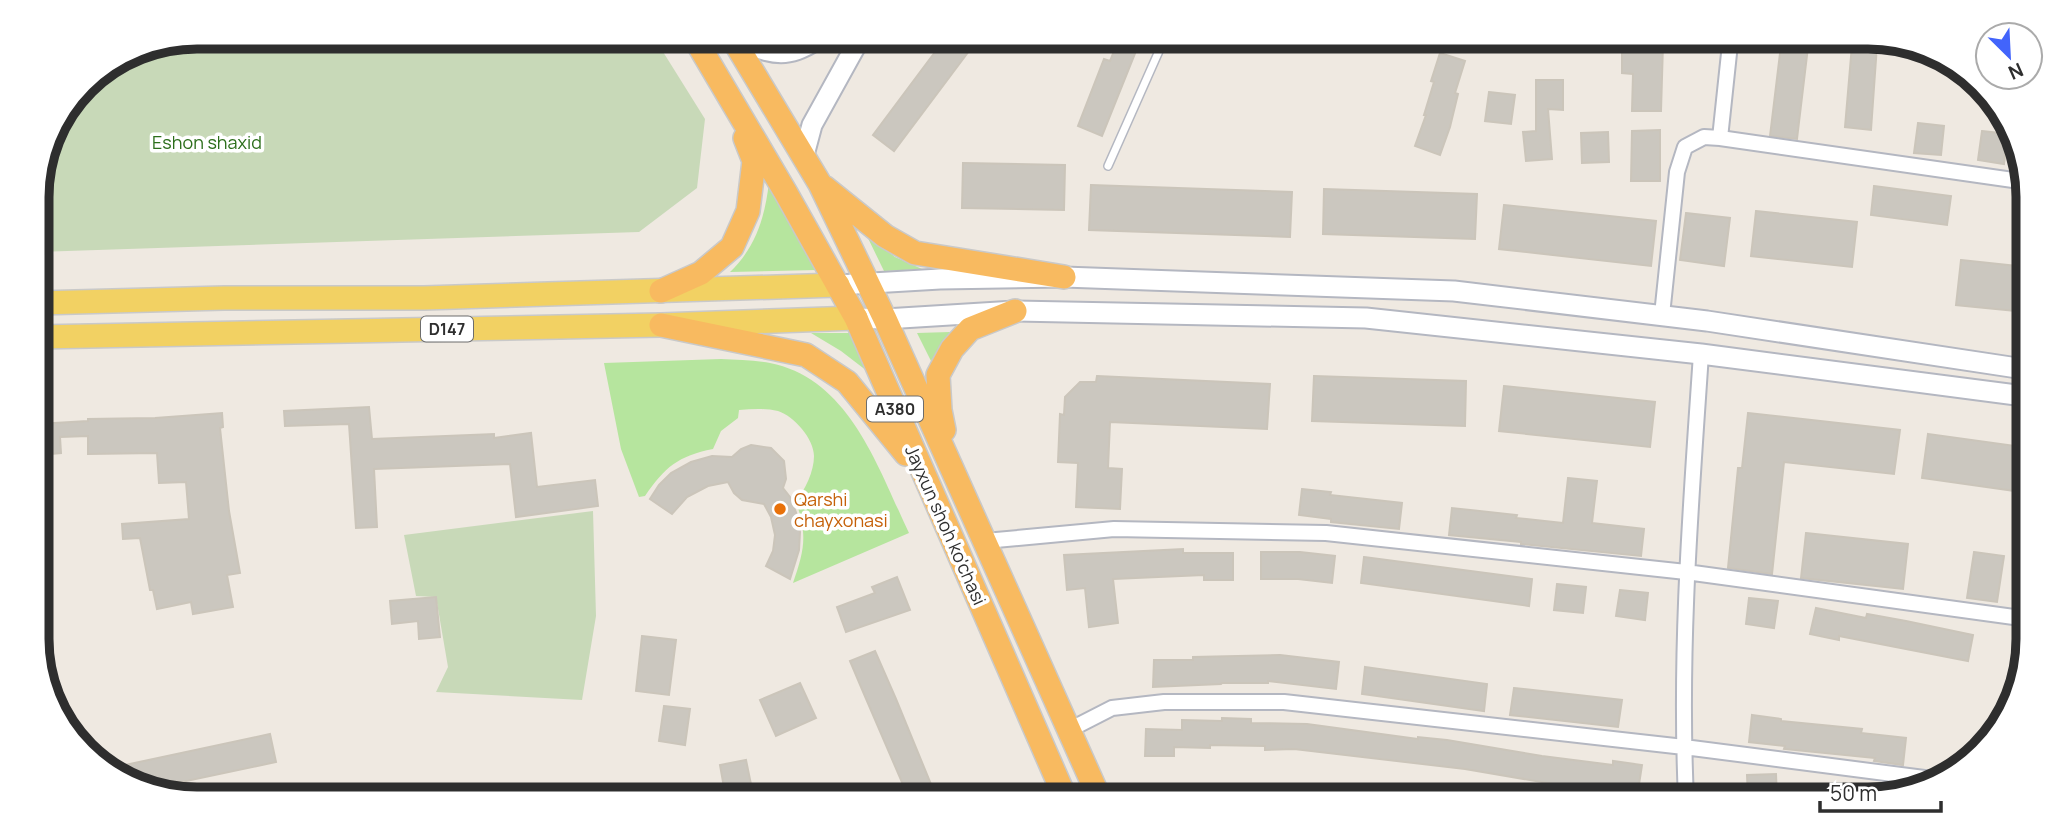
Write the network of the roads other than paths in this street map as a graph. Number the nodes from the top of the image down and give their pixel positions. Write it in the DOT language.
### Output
graph roads {
  1 [pos="701,49"];
  2 [pos="739,49"];
  3 [pos="762,49"];
  4 [pos="802,49"];
  5 [pos="854,49"];
  6 [pos="1160,49"];
  7 [pos="1729,49"];
  8 [pos="731,98"];
  9 [pos="1720,138"];
  10 [pos="804,155"];
  11 [pos="1108,166"];
  12 [pos="2015,180"];
  13 [pos="820,184"];
  14 [pos="1064,277"];
  15 [pos="867,284"];
  16 [pos="838,285"];
  17 [pos="661,291"];
  18 [pos="49,303"];
  19 [pos="1015,311"];
  20 [pos="1661,315"];
  21 [pos="856,318"];
  22 [pos="885,319"];
  23 [pos="661,325"];
  24 [pos="49,337"];
  25 [pos="1701,354"];
  26 [pos="2016,368"];
  27 [pos="2016,395"];
  28 [pos="952,468"];
  29 [pos="925,477"];
  30 [pos="985,541"];
  31 [pos="1686,572"];
  32 [pos="2016,617"];
  33 [pos="1069,730"];
  34 [pos="1684,747"];
  35 [pos="1920,778"];
  36 [pos="1056,787"];
  37 [pos="1094,787"];
  38 [pos="1686,787"];
  1 -- 8 [label="highway, Jayxun shoh ko'chasi / A380"];
  2 -- 10 [label="highway, Jayxun shoh ko'chasi / A380"];
  3 -- 4 [label="main road"];
  5 -- 10 [label="main road"];
  6 -- 11 [label="lane"];
  7 -- 9 [label="street"];
  8 -- 16 [label="highway, Jayxun shoh ko'chasi / A380"];
  8 -- 17 [label="highway"];
  9 -- 12 [label="street"];
  9 -- 20 [label="street"];
  10 -- 13 [label="highway, Jayxun shoh ko'chasi / A380"];
  13 -- 14 [label="highway"];
  13 -- 15 [label="highway, Jayxun shoh ko'chasi / A380"];
  14 -- 15 [label="main road"];
  14 -- 20 [label="main road"];
  15 -- 16 [label="main road"];
  15 -- 22 [label="highway, Jayxun shoh ko'chasi / A380"];
  16 -- 17 [label="main road, D147"];
  16 -- 21 [label="highway, Jayxun shoh ko'chasi / A380"];
  17 -- 18 [label="main road, D147"];
  19 -- 22 [label="main road"];
  19 -- 25 [label="main road"];
  19 -- 28 [label="highway"];
  20 -- 26 [label="main road"];
  21 -- 22 [label="main road"];
  21 -- 23 [label="main road, D147"];
  21 -- 29 [label="highway, Jayxun shoh ko'chasi / A380"];
  22 -- 28 [label="highway, Jayxun shoh ko'chasi / A380"];
  23 -- 24 [label="main road, D147"];
  23 -- 29 [label="highway"];
  25 -- 27 [label="main road"];
  25 -- 31 [label="street"];
  28 -- 30 [label="highway, Jayxun shoh ko'chasi / A380"];
  29 -- 36 [label="highway, Jayxun shoh ko'chasi / A380"];
  30 -- 31 [label="street"];
  30 -- 33 [label="highway, Jayxun shoh ko'chasi / A380"];
  31 -- 32 [label="street"];
  31 -- 34 [label="street"];
  33 -- 34 [label="street"];
  33 -- 37 [label="highway, Jayxun shoh ko'chasi / A380"];
  34 -- 35 [label="street"];
  34 -- 38 [label="street"];
}
